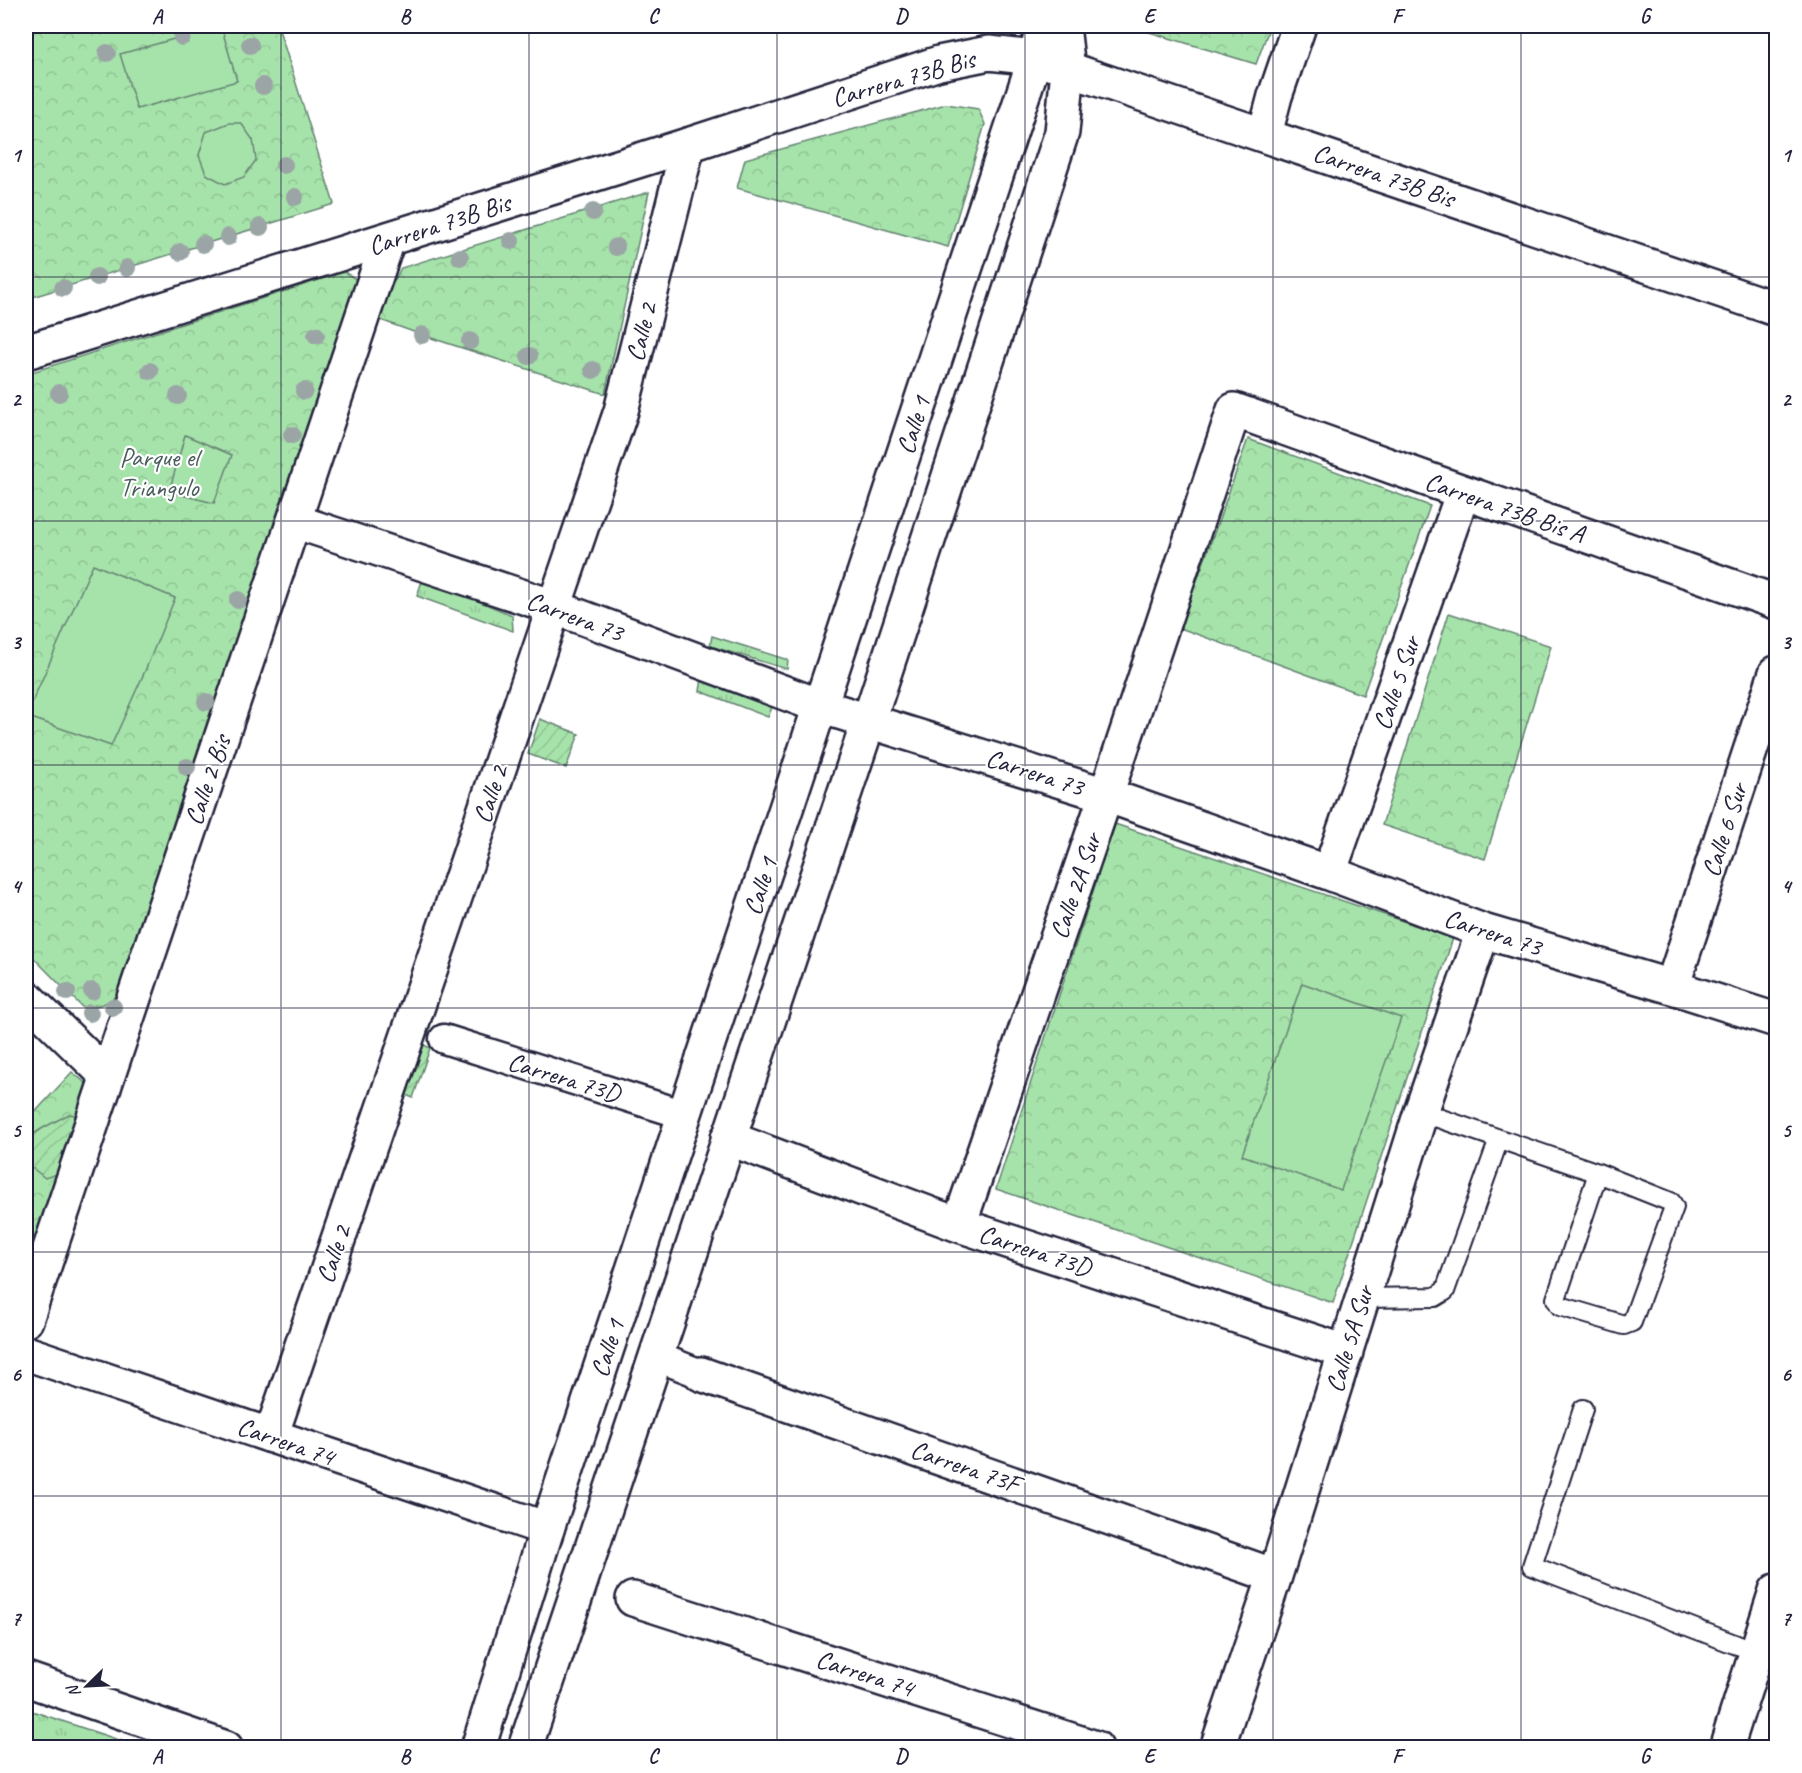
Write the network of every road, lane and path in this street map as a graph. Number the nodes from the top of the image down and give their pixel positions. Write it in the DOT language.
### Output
graph roads {
  1 [pos="1044,26"];
  2 [pos="1063,26"];
  3 [pos="1299,26"];
  4 [pos="1035,58"];
  5 [pos="1068,69"];
  6 [pos="1264,134"];
  7 [pos="688,145"];
  8 [pos="388,240"];
  9 [pos="1776,309"];
  10 [pos="26,352"];
  11 [pos="1234,410"];
  12 [pos="1463,492"];
  13 [pos="294,521"];
  14 [pos="1776,602"];
  15 [pos="554,608"];
  16 [pos="1776,673"];
  17 [pos="820,706"];
  18 [pos="869,720"];
  19 [pos="1106,795"];
  20 [pos="1329,873"];
  21 [pos="1484,931"];
  22 [pos="1672,987"];
  23 [pos="26,997"];
  24 [pos="1776,1020"];
  25 [pos="444,1040"];
  26 [pos="107,1076"];
  27 [pos="1421,1112"];
  28 [pos="685,1115"];
  29 [pos="728,1138"];
  30 [pos="1499,1139"];
  31 [pos="1599,1173"];
  32 [pos="959,1225"];
  33 [pos="629,1283"];
  34 [pos="675,1297"];
  35 [pos="1362,1298"];
  36 [pos="26,1320"];
  37 [pos="1346,1352"];
  38 [pos="26,1353"];
  39 [pos="655,1356"];
  40 [pos="701,1374"];
  41 [pos="1583,1409"];
  42 [pos="271,1436"];
  43 [pos="547,1529"];
  44 [pos="1275,1576"];
  45 [pos="1776,1591"];
  46 [pos="633,1599"];
  47 [pos="1757,1651"];
  48 [pos="26,1679"];
  49 [pos="226,1748"];
  50 [pos="478,1748"];
  51 [pos="525,1748"];
  52 [pos="1096,1748"];
  53 [pos="1217,1748"];
  54 [pos="1726,1748"];
  1 -- 4 [label="street, Calle 1"];
  2 -- 5 [label="street, Calle 1"];
  3 -- 6 [label="street"];
  4 -- 5 [label="street, Carrera 73B Bis"];
  4 -- 7 [label="street, Carrera 73B Bis"];
  4 -- 17 [label="street, Calle 1"];
  5 -- 6 [label="street, Carrera 73B Bis"];
  5 -- 18 [label="street, Calle 1"];
  6 -- 9 [label="street, Carrera 73B Bis"];
  7 -- 8 [label="street, Carrera 73B Bis"];
  7 -- 15 [label="street, Calle 2"];
  8 -- 10 [label="street, Carrera 73B Bis"];
  8 -- 13 [label="street, Calle 2 Bis"];
  11 -- 12 [label="street, Carrera 73B Bis A"];
  11 -- 19 [label="street, Calle 2A Sur"];
  12 -- 14 [label="street, Carrera 73B Bis A"];
  12 -- 20 [label="street, Calle 5 Sur"];
  13 -- 15 [label="street, Carrera 73"];
  13 -- 26 [label="street, Calle 2 Bis"];
  15 -- 17 [label="street, Carrera 73"];
  15 -- 42 [label="street, Calle 2"];
  16 -- 22 [label="street, Calle 6 Sur"];
  17 -- 18 [label="street, Carrera 73"];
  17 -- 28 [label="street, Calle 1"];
  18 -- 19 [label="street, Carrera 73"];
  18 -- 29 [label="street, Calle 1"];
  19 -- 20 [label="street, Carrera 73"];
  19 -- 32 [label="street, Calle 2A Sur"];
  20 -- 21 [label="street, Carrera 73"];
  21 -- 22 [label="street, Carrera 73"];
  21 -- 27 [label="street, Calle 5A Sur"];
  22 -- 24 [label="street, Carrera 73"];
  23 -- 26 [label="street"];
  25 -- 28 [label="street, Carrera 73D"];
  26 -- 36 [label="street, Calle 2 Bis"];
  27 -- 30 [label="lane"];
  27 -- 35 [label="street, Calle 5A Sur"];
  28 -- 33 [label="street, Calle 1"];
  29 -- 32 [label="street, Carrera 73D"];
  29 -- 34 [label="street, Calle 1"];
  30 -- 31 [label="lane"];
  30 -- 35 [label="lane"];
  31 -- 31 [label="lane"];
  32 -- 37 [label="street, Carrera 73D"];
  33 -- 34 [label="street"];
  33 -- 43 [label="street, Calle 1"];
  34 -- 39 [label="street, Calle 1"];
  35 -- 37 [label="street, Calle 5A Sur"];
  37 -- 44 [label="street, Calle 5A Sur"];
  38 -- 42 [label="street, Carrera 74"];
  39 -- 40 [label="street, Carrera 73F"];
  39 -- 51 [label="street, Calle 1"];
  40 -- 44 [label="street, Carrera 73F"];
  41 -- 47 [label="lane"];
  42 -- 43 [label="street, Carrera 74"];
  43 -- 50 [label="street, Calle 1"];
  44 -- 53 [label="street, Calle 5A Sur"];
  45 -- 47 [label="street"];
  46 -- 52 [label="street, Carrera 74"];
  47 -- 54 [label="street"];
  48 -- 49 [label="street"];
}
